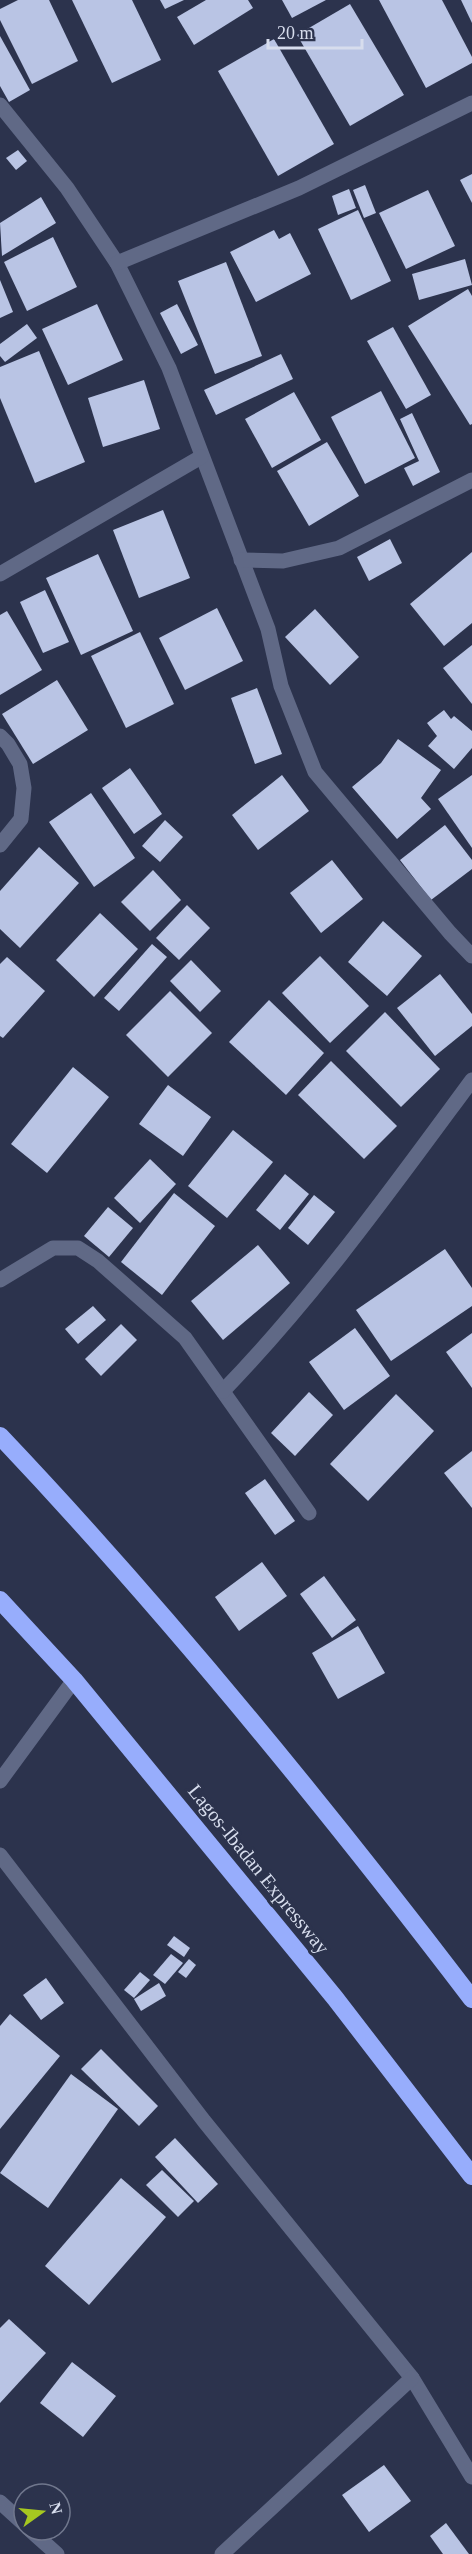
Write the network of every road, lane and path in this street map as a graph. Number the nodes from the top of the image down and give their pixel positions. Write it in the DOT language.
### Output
graph roads {
  1 [pos="472,103"];
  2 [pos="0,105"];
  3 [pos="117,263"];
  4 [pos="201,457"];
  5 [pos="472,480"];
  6 [pos="241,560"];
  7 [pos="0,574"];
  8 [pos="0,736"];
  9 [pos="0,845"];
  10 [pos="472,956"];
  11 [pos="472,1080"];
  12 [pos="0,1280"];
  13 [pos="223,1391"];
  14 [pos="0,1437"];
  15 [pos="309,1513"];
  16 [pos="0,1600"];
  17 [pos="74,1680"];
  18 [pos="0,1781"];
  19 [pos="0,1855"];
  20 [pos="472,1999"];
  21 [pos="472,2175"];
  22 [pos="412,2378"];
  23 [pos="472,2477"];
  24 [pos="0,2502"];
  25 [pos="12,2513"];
  26 [pos="44,2542"];
  27 [pos="57,2554"];
  28 [pos="222,2554"];
  1 -- 3 [label="street"];
  2 -- 3 [label="street"];
  3 -- 4 [label="street"];
  4 -- 6 [label="street"];
  4 -- 7 [label="street"];
  5 -- 6 [label="street"];
  6 -- 10 [label="street"];
  8 -- 9 [label="street"];
  11 -- 13 [label="street"];
  12 -- 13 [label="street"];
  13 -- 15 [label="street"];
  14 -- 20 [label="highway"];
  16 -- 17 [label="highway, Lagos-Ibadan Expressway"];
  17 -- 18 [label="street"];
  17 -- 21 [label="highway, Lagos-Ibadan Expressway"];
  19 -- 22 [label="street"];
  22 -- 23 [label="street"];
  22 -- 28 [label="street"];
  24 -- 25 [label="street"];
  26 -- 27 [label="street"];
}
